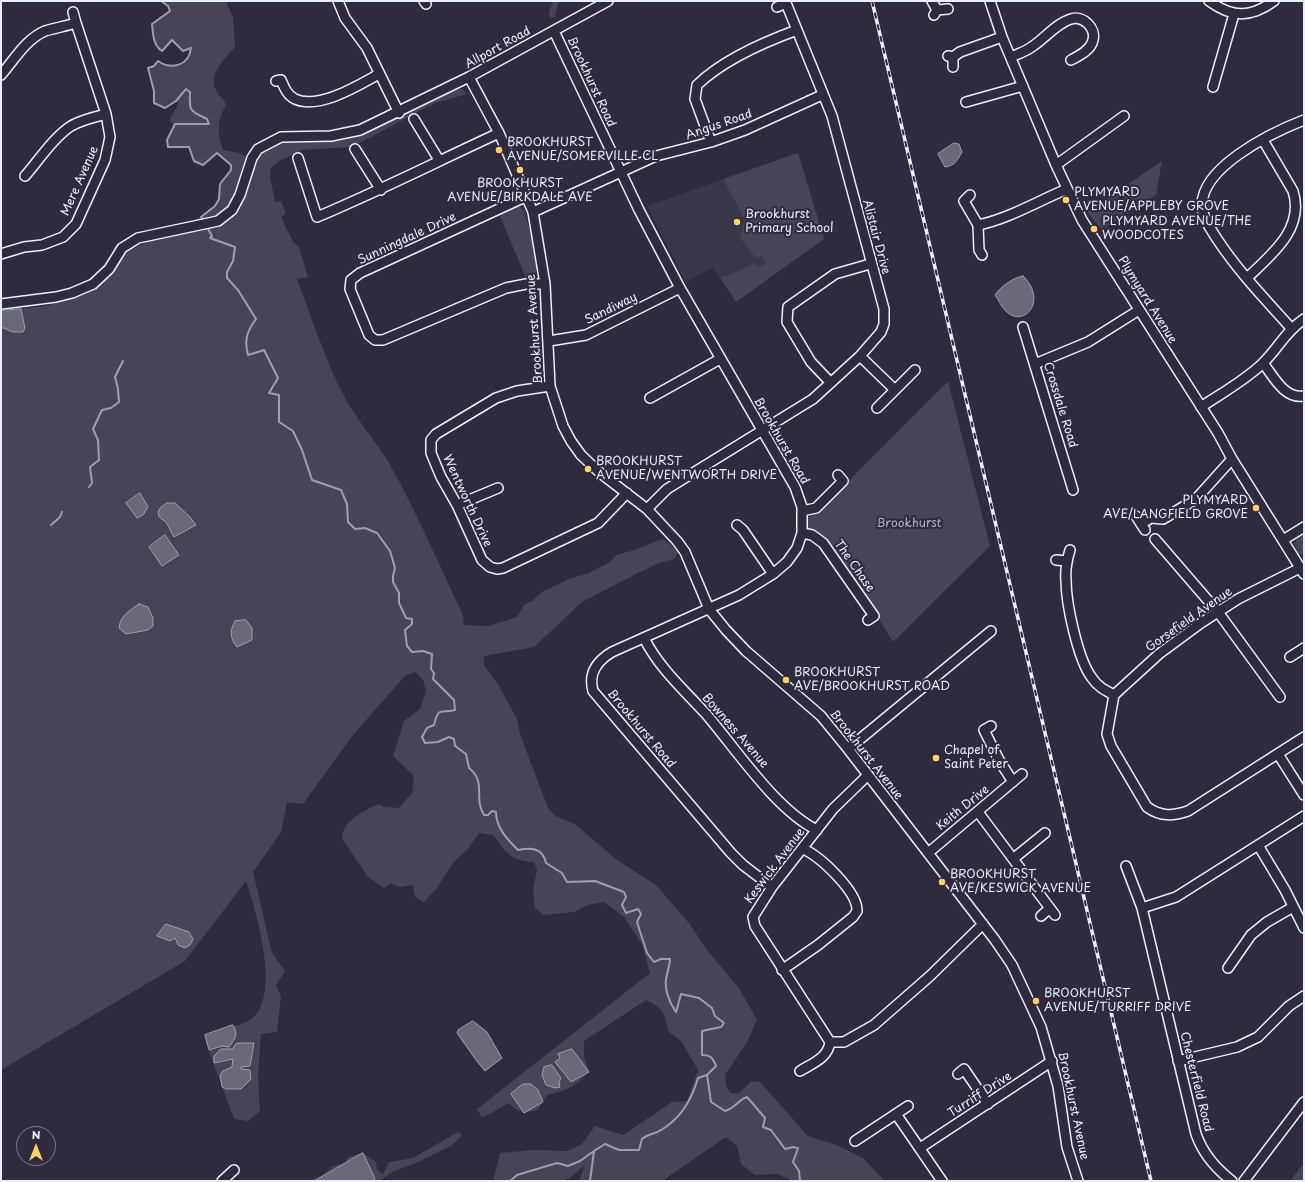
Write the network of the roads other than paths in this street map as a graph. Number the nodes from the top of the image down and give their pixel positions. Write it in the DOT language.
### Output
graph roads {
  1 [pos="338,1"];
  2 [pos="608,1"];
  3 [pos="932,1"];
  4 [pos="990,1"];
  5 [pos="1209,1"];
  6 [pos="1274,1"];
  7 [pos="788,2"];
  8 [pos="777,7"];
  9 [pos="948,9"];
  10 [pos="73,12"];
  11 [pos="1234,14"];
  12 [pos="76,23"];
  13 [pos="797,30"];
  14 [pos="554,31"];
  15 [pos="1002,37"];
  16 [pos="1011,57"];
  17 [pos="1071,60"];
  18 [pos="953,67"];
  19 [pos="379,74"];
  20 [pos="1,75"];
  21 [pos="469,77"];
  22 [pos="276,81"];
  23 [pos="1023,86"];
  24 [pos="1213,87"];
  25 [pos="822,95"];
  26 [pos="966,102"];
  27 [pos="399,113"];
  28 [pos="106,114"];
  29 [pos="1124,116"];
  30 [pos="1304,120"];
  31 [pos="409,129"];
  32 [pos="499,133"];
  33 [pos="1263,140"];
  34 [pos="711,142"];
  35 [pos="355,149"];
  36 [pos="439,160"];
  37 [pos="302,163"];
  38 [pos="1056,164"];
  39 [pos="622,173"];
  40 [pos="25,176"];
  41 [pos="1067,189"];
  42 [pos="381,190"];
  43 [pos="525,197"];
  44 [pos="963,199"];
  45 [pos="533,212"];
  46 [pos="978,225"];
  47 [pos="978,252"];
  48 [pos="1,254"];
  49 [pos="870,264"];
  50 [pos="1247,278"];
  51 [pos="545,284"];
  52 [pos="680,288"];
  53 [pos="1,304"];
  54 [pos="1139,310"];
  55 [pos="1304,319"];
  56 [pos="1023,327"];
  57 [pos="1291,328"];
  58 [pos="549,341"];
  59 [pos="860,356"];
  60 [pos="720,358"];
  61 [pos="1263,363"];
  62 [pos="1035,364"];
  63 [pos="916,370"];
  64 [pos="830,382"];
  65 [pos="550,386"];
  66 [pos="895,390"];
  67 [pos="1304,396"];
  68 [pos="650,398"];
  69 [pos="1201,407"];
  70 [pos="877,408"];
  71 [pos="761,430"];
  72 [pos="1232,459"];
  73 [pos="838,475"];
  74 [pos="498,488"];
  75 [pos="1073,490"];
  76 [pos="627,493"];
  77 [pos="457,505"];
  78 [pos="647,509"];
  79 [pos="802,511"];
  80 [pos="1141,523"];
  81 [pos="742,526"];
  82 [pos="1304,527"];
  83 [pos="802,534"];
  84 [pos="1155,539"];
  85 [pos="1282,540"];
  86 [pos="1070,550"];
  87 [pos="1056,560"];
  88 [pos="1067,561"];
  89 [pos="1302,571"];
  90 [pos="773,574"];
  91 [pos="709,609"];
  92 [pos="1218,612"];
  93 [pos="868,620"];
  94 [pos="991,631"];
  95 [pos="644,638"];
  96 [pos="1304,648"];
  97 [pos="1290,657"];
  98 [pos="1114,695"];
  99 [pos="1280,697"];
  100 [pos="991,726"];
  101 [pos="1304,737"];
  102 [pos="848,749"];
  103 [pos="1278,754"];
  104 [pos="1022,774"];
  105 [pos="868,775"];
  106 [pos="1013,782"];
  107 [pos="1304,795"];
  108 [pos="978,812"];
  109 [pos="1304,816"];
  110 [pos="817,830"];
  111 [pos="1046,833"];
  112 [pos="1258,845"];
  113 [pos="803,849"];
  114 [pos="928,853"];
  115 [pos="1013,859"];
  116 [pos="1126,866"];
  117 [pos="772,886"];
  118 [pos="1292,907"];
  119 [pos="1142,908"];
  120 [pos="1041,916"];
  121 [pos="983,924"];
  122 [pos="1304,928"];
  123 [pos="1228,968"];
  124 [pos="782,970"];
  125 [pos="1304,996"];
  126 [pos="830,1042"];
  127 [pos="1052,1061"];
  128 [pos="1178,1061"];
  129 [pos="964,1069"];
  130 [pos="800,1071"];
  131 [pos="1304,1102"];
  132 [pos="988,1104"];
  133 [pos="908,1106"];
  134 [pos="896,1114"];
  135 [pos="855,1140"];
  136 [pos="920,1148"];
  137 [pos="234,1170"];
  138 [pos="222,1181"];
  139 [pos="942,1181"];
  140 [pos="1078,1181"];
  141 [pos="1232,1181"];
  142 [pos="1244,1181"];
  1 -- 19 [label="street"];
  2 -- 14 [label="street, Allport Road"];
  3 -- 9 [label="street"];
  4 -- 15 [label="street, Plymyard Avenue"];
  5 -- 11 [label="street"];
  6 -- 11 [label="street"];
  7 -- 8 [label="street, Alistair Drive"];
  7 -- 13 [label="street, Alistair Drive"];
  10 -- 12 [label="street, Mere Avenue"];
  11 -- 24 [label="street"];
  12 -- 20 [label="street"];
  12 -- 28 [label="street, Mere Avenue"];
  13 -- 25 [label="street, Alistair Drive"];
  13 -- 34 [label="street"];
  14 -- 21 [label="street, Allport Road"];
  14 -- 39 [label="street, Brookhurst Road"];
  15 -- 16 [label="street, Plymyard Avenue"];
  15 -- 18 [label="street"];
  16 -- 17 [label="street"];
  16 -- 23 [label="street, Plymyard Avenue"];
  19 -- 22 [label="street"];
  19 -- 27 [label="street"];
  21 -- 27 [label="street, Allport Road"];
  21 -- 32 [label="street, Brookhurst Avenue"];
  23 -- 26 [label="street"];
  23 -- 38 [label="street, Plymyard Avenue"];
  25 -- 34 [label="street, Angus Road"];
  25 -- 49 [label="street, Alistair Drive"];
  27 -- 53 [label="street, Allport Road"];
  28 -- 40 [label="street"];
  28 -- 48 [label="street, Mere Avenue"];
  29 -- 38 [label="street"];
  30 -- 33 [label="street"];
  31 -- 36 [label="street"];
  32 -- 36 [label="street"];
  32 -- 43 [label="street, Brookhurst Avenue"];
  33 -- 50 [label="street"];
  33 -- 50 [label="street"];
  34 -- 39 [label="street, Angus Road"];
  35 -- 42 [label="street"];
  36 -- 42 [label="street"];
  37 -- 42 [label="street"];
  38 -- 41 [label="street, Plymyard Avenue"];
  39 -- 45 [label="street, Angus Road"];
  39 -- 52 [label="street, Brookhurst Road"];
  41 -- 46 [label="street"];
  41 -- 54 [label="street, Plymyard Avenue"];
  43 -- 45 [label="street, Brookhurst Avenue"];
  43 -- 51 [label="street, Sunningdale Drive"];
  44 -- 46 [label="street"];
  45 -- 51 [label="street, Brookhurst Avenue"];
  46 -- 47 [label="street"];
  49 -- 59 [label="street, Alistair Drive"];
  49 -- 64 [label="street"];
  50 -- 57 [label="street"];
  51 -- 58 [label="street, Brookhurst Avenue"];
  52 -- 58 [label="street, Sandiway"];
  52 -- 60 [label="street, Brookhurst Road"];
  54 -- 62 [label="street"];
  54 -- 69 [label="street, Plymyard Avenue"];
  55 -- 57 [label="street"];
  56 -- 62 [label="street, Crossdale Road"];
  57 -- 61 [label="street"];
  58 -- 65 [label="street, Brookhurst Avenue"];
  59 -- 64 [label="street, Alistair Drive"];
  59 -- 66 [label="street"];
  60 -- 68 [label="street"];
  60 -- 71 [label="street, Brookhurst Road"];
  61 -- 67 [label="street"];
  61 -- 69 [label="street"];
  62 -- 75 [label="street, Crossdale Road"];
  63 -- 66 [label="street"];
  64 -- 71 [label="street, Alistair Drive"];
  65 -- 76 [label="street, Brookhurst Avenue"];
  65 -- 77 [label="street, Wentworth Drive"];
  66 -- 70 [label="street"];
  69 -- 72 [label="street, Plymyard Avenue"];
  71 -- 78 [label="street, Alistair Drive"];
  71 -- 79 [label="street, Brookhurst Road"];
  72 -- 80 [label="street"];
  72 -- 85 [label="street, Plymyard Avenue"];
  73 -- 79 [label="street"];
  74 -- 77 [label="street"];
  76 -- 77 [label="street, Wentworth Drive"];
  76 -- 78 [label="street, Brookhurst Avenue"];
  78 -- 91 [label="street, Brookhurst Avenue"];
  79 -- 83 [label="street, Brookhurst Road"];
  81 -- 90 [label="street"];
  82 -- 85 [label="street"];
  83 -- 90 [label="street, Brookhurst Road"];
  83 -- 93 [label="street, The Chase"];
  84 -- 92 [label="street"];
  85 -- 89 [label="street, Plymyard Avenue"];
  86 -- 88 [label="street"];
  87 -- 88 [label="street"];
  88 -- 98 [label="street"];
  89 -- 92 [label="street, Gorsefield Avenue"];
  90 -- 91 [label="street, Brookhurst Road"];
  91 -- 95 [label="street, Brookhurst Road"];
  91 -- 102 [label="street, Brookhurst Avenue"];
  92 -- 98 [label="street, Gorsefield Avenue"];
  92 -- 99 [label="street"];
  94 -- 102 [label="street"];
  95 -- 110 [label="street, Bowness Avenue"];
  95 -- 117 [label="street, Brookhurst Road"];
  96 -- 97 [label="street"];
  98 -- 103 [label="street"];
  100 -- 106 [label="street"];
  101 -- 103 [label="street"];
  102 -- 105 [label="street, Brookhurst Avenue"];
  103 -- 107 [label="street"];
  104 -- 106 [label="street, Keith Drive"];
  105 -- 110 [label="street, Keswick Avenue"];
  105 -- 114 [label="street, Brookhurst Avenue"];
  106 -- 108 [label="street, Keith Drive"];
  108 -- 114 [label="street, Keith Drive"];
  108 -- 115 [label="street"];
  109 -- 112 [label="street"];
  110 -- 113 [label="street, Keswick Avenue"];
  111 -- 115 [label="street"];
  112 -- 118 [label="street"];
  112 -- 119 [label="street"];
  113 -- 117 [label="street, Keswick Avenue"];
  113 -- 124 [label="street"];
  114 -- 121 [label="street, Brookhurst Avenue"];
  115 -- 120 [label="street"];
  116 -- 119 [label="street, Chesterfield Road"];
  117 -- 124 [label="street, Keswick Avenue"];
  118 -- 122 [label="street"];
  118 -- 123 [label="street"];
  119 -- 128 [label="street, Chesterfield Road"];
  121 -- 126 [label="street"];
  121 -- 127 [label="street, Brookhurst Avenue"];
  124 -- 126 [label="street, Keswick Avenue"];
  125 -- 128 [label="street"];
  126 -- 130 [label="street"];
  127 -- 132 [label="street, Turriff Drive"];
  127 -- 140 [label="street, Brookhurst Avenue"];
  128 -- 141 [label="street, Chesterfield Road"];
  129 -- 132 [label="street"];
  131 -- 142 [label="street"];
  132 -- 136 [label="street, Turriff Drive"];
  133 -- 134 [label="street"];
  134 -- 135 [label="street"];
  134 -- 136 [label="street"];
  136 -- 139 [label="street"];
  137 -- 138 [label="street"];
}
